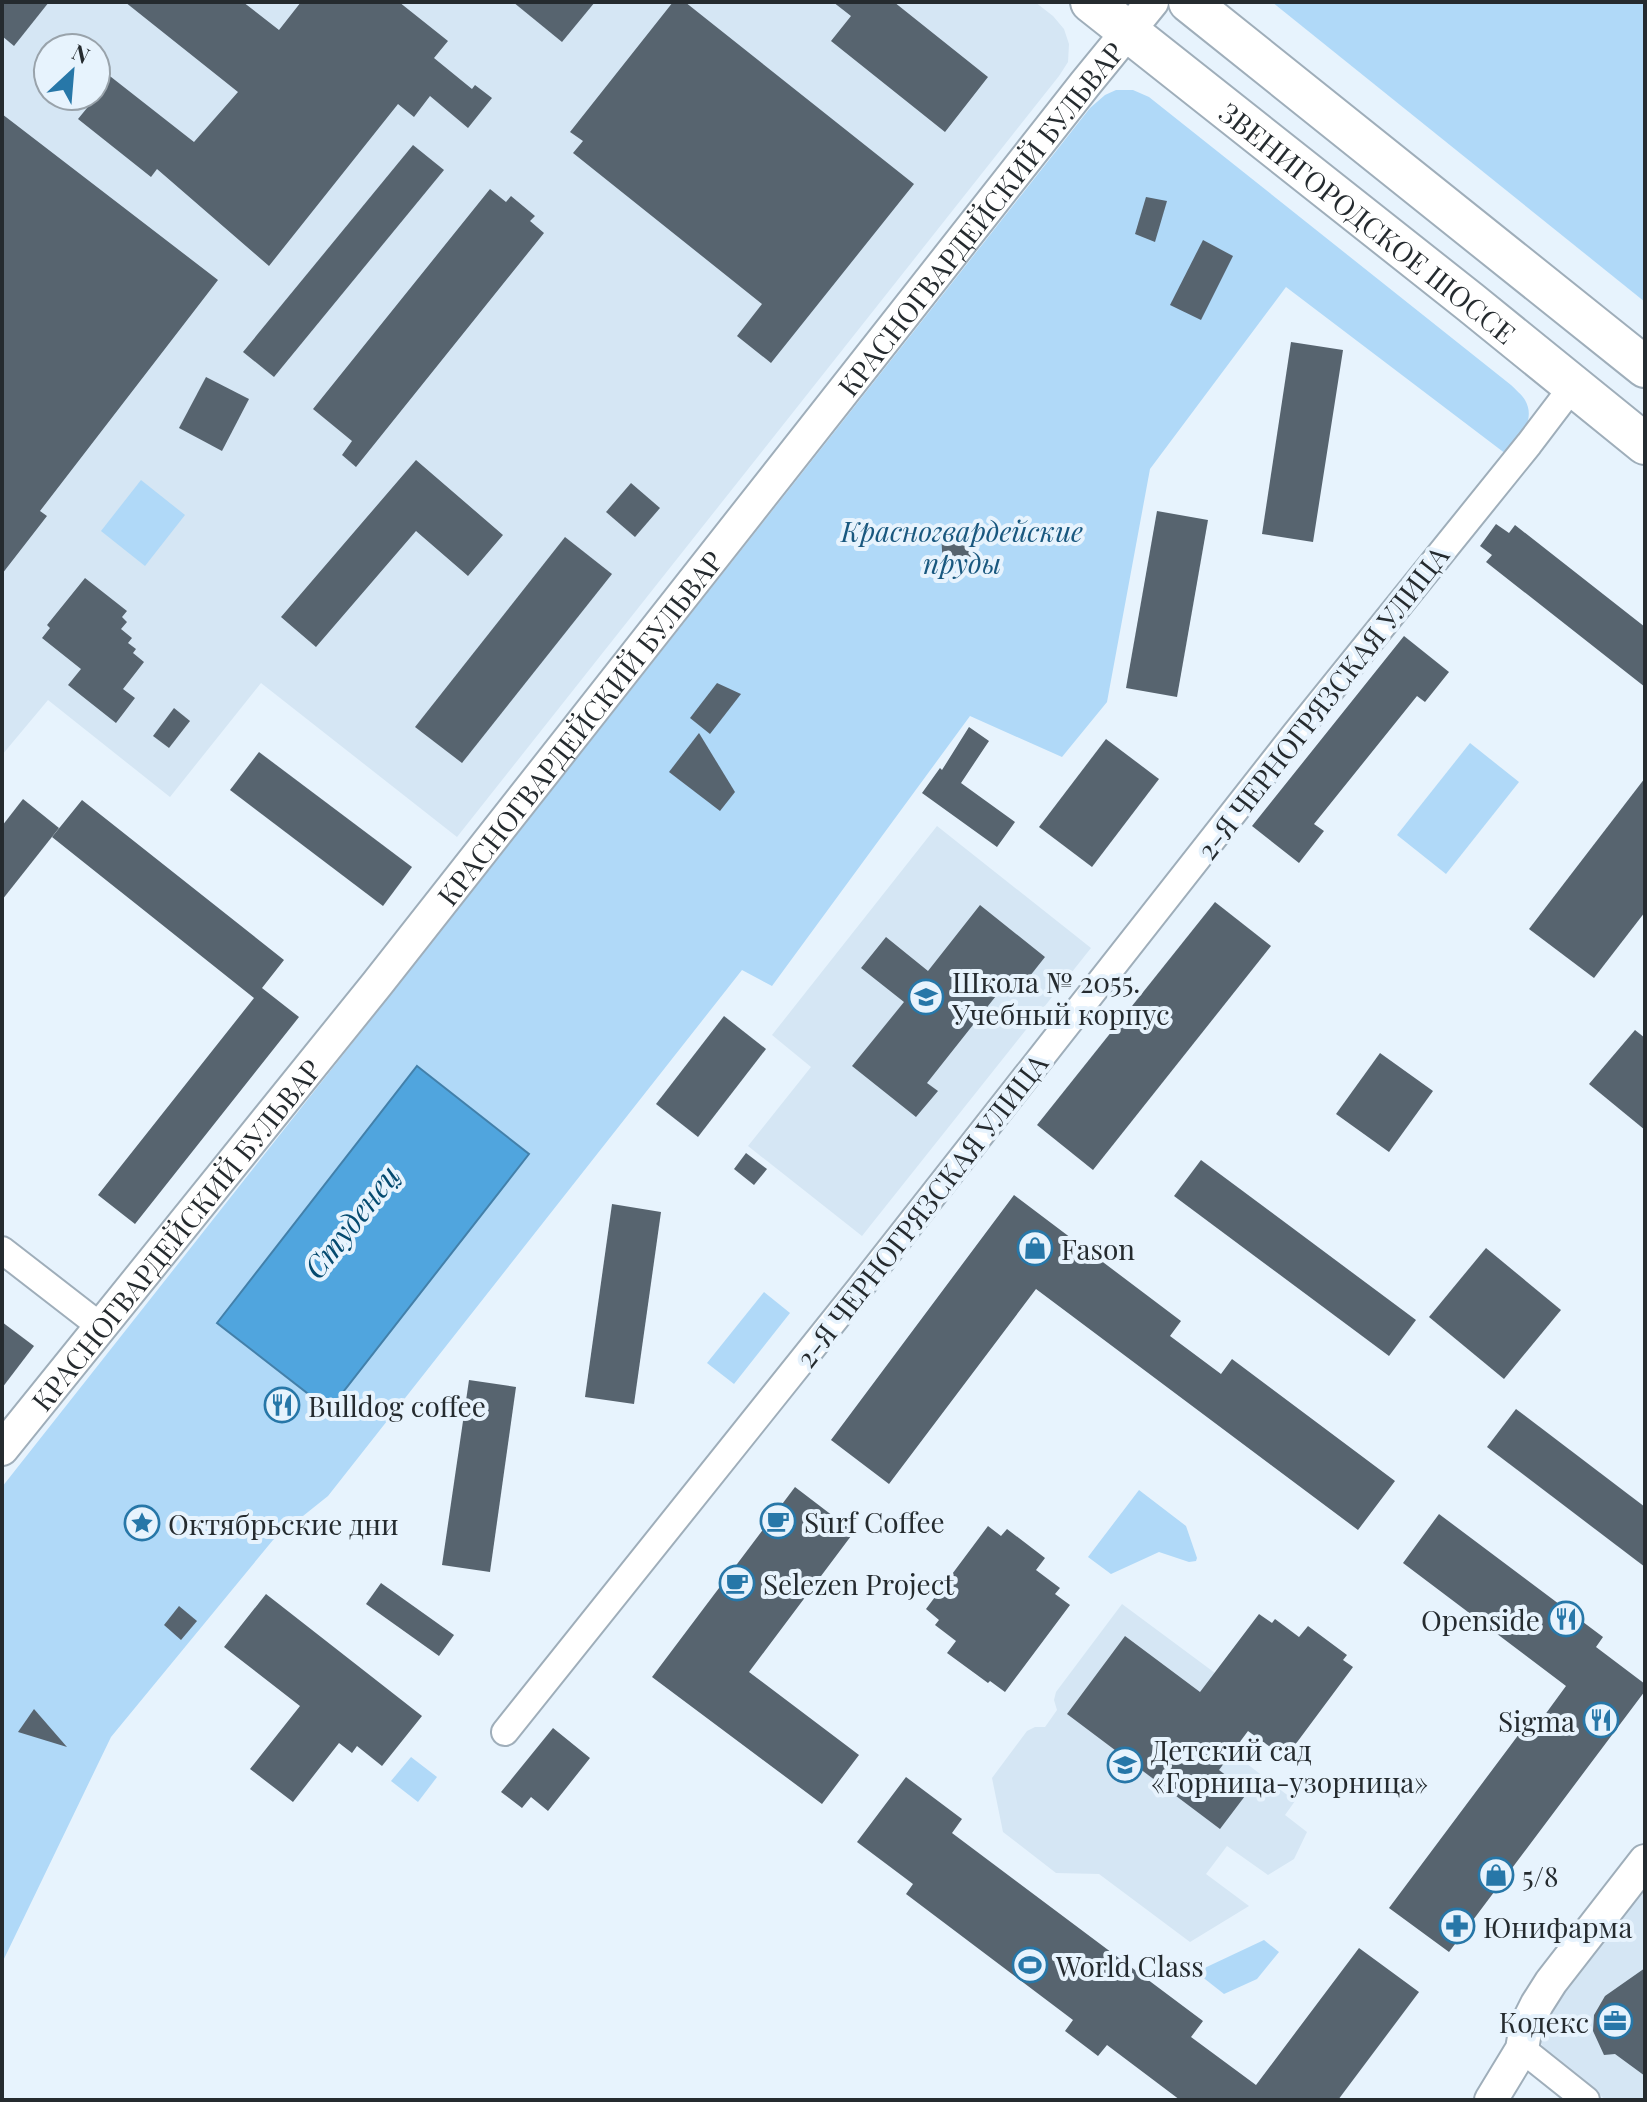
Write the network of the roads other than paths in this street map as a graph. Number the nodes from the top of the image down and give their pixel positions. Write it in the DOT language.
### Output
graph roads {
  1 [pos="1091,2"];
  2 [pos="1189,2"];
  3 [pos="1140,17"];
  4 [pos="1645,367"];
  5 [pos="1573,386"];
  6 [pos="1645,444"];
  7 [pos="2,1250"];
  8 [pos="100,1326"];
  9 [pos="2,1449"];
  10 [pos="505,1732"];
  11 [pos="1645,1861"];
  12 [pos="1522,2049"];
  13 [pos="1491,2100"];
  14 [pos="1586,2100"];
  1 -- 3 [label="main road, ЗВЕНИГОРОДСКОЕ ШОССЕ"];
  2 -- 4 [label="main road, ЗВЕНИГОРОДСКОЕ ШОССЕ"];
  3 -- 5 [label="main road, ЗВЕНИГОРОДСКОЕ ШОССЕ"];
  3 -- 8 [label="street, КРАСНОГВАРДЕЙСКИЙ БУЛЬВАР"];
  5 -- 6 [label="main road, ЗВЕНИГОРОДСКОЕ ШОССЕ"];
  5 -- 10 [label="street, 2-Я ЧЕРНОГРЯЗСКАЯ УЛИЦА"];
  7 -- 8 [label="street"];
  8 -- 9 [label="street, КРАСНОГВАРДЕЙСКИЙ БУЛЬВАР"];
  11 -- 12 [label="street"];
  12 -- 13 [label="street"];
  12 -- 14 [label="street"];
}
